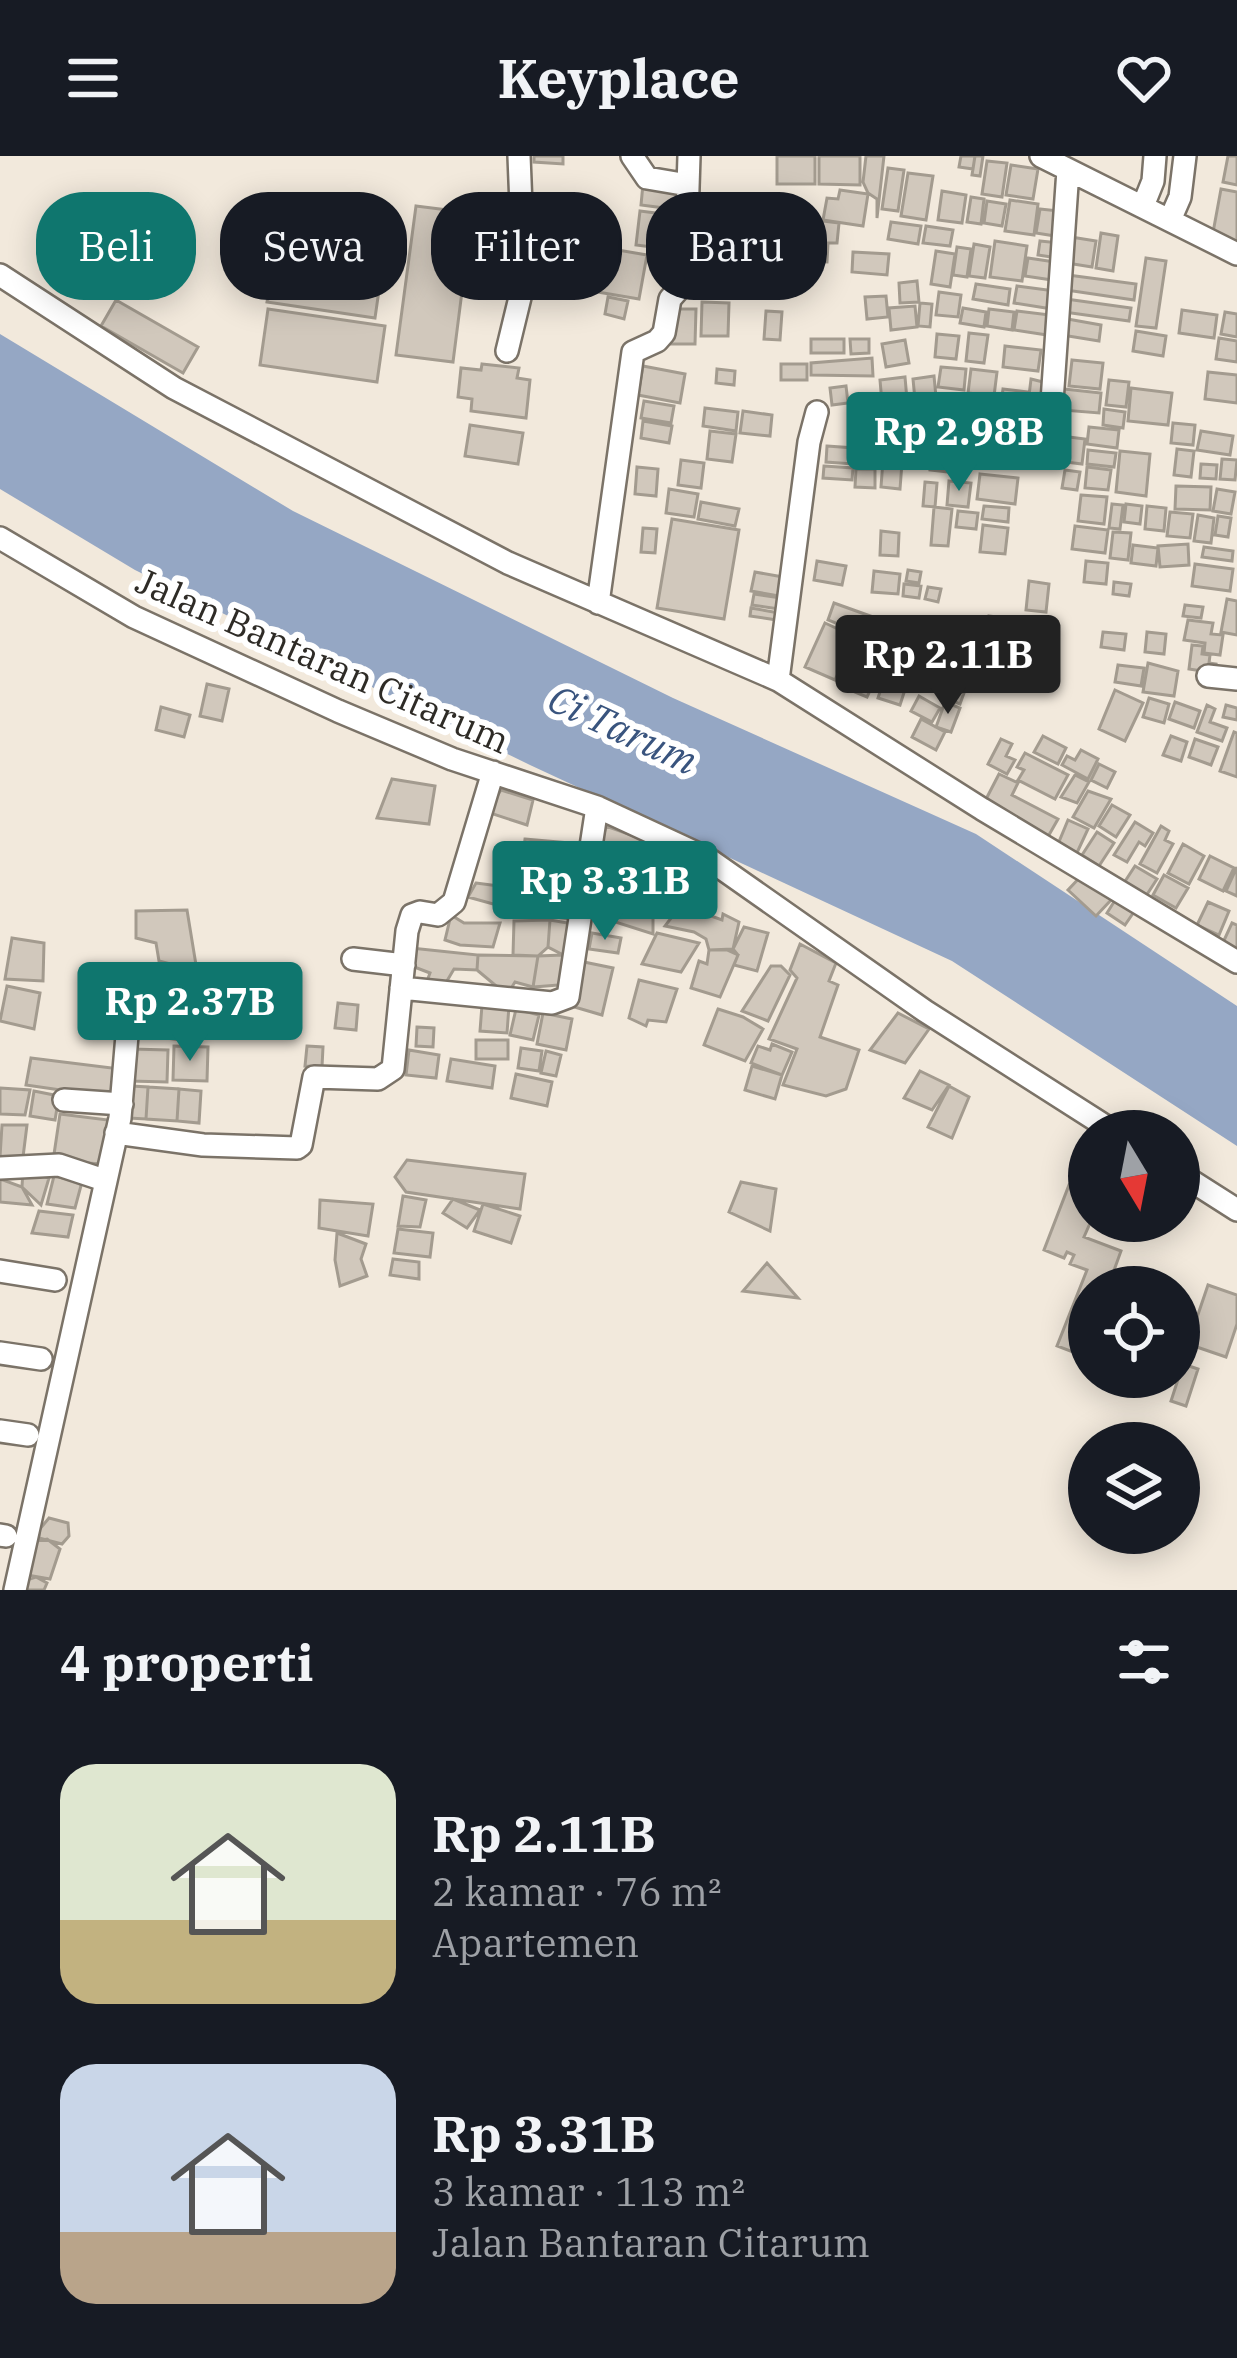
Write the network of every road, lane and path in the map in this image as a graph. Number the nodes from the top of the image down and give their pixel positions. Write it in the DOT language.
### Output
graph roads {
  1 [pos="519,156"];
  2 [pos="632,156"];
  3 [pos="688,156"];
  4 [pos="1155,156"];
  5 [pos="1185,156"];
  6 [pos="1054,161"];
  7 [pos="688,185"];
  8 [pos="1143,206"];
  9 [pos="1170,220"];
  10 [pos="1237,254"];
  11 [pos="0,275"];
  12 [pos="507,351"];
  13 [pos="817,412"];
  14 [pos="1051,416"];
  15 [pos="0,538"];
  16 [pos="598,603"];
  17 [pos="1208,676"];
  18 [pos="1237,679"];
  19 [pos="778,680"];
  20 [pos="493,772"];
  21 [pos="598,807"];
  22 [pos="353,958"];
  23 [pos="1237,962"];
  24 [pos="403,976"];
  25 [pos="131,988"];
  26 [pos="64,1100"];
  27 [pos="122,1104"];
  28 [pos="1080,1110"];
  29 [pos="116,1133"];
  30 [pos="0,1168"];
  31 [pos="104,1180"];
  32 [pos="1200,1186"];
  33 [pos="1237,1210"];
  34 [pos="0,1271"];
  35 [pos="56,1280"];
  36 [pos="0,1353"];
  37 [pos="41,1359"];
  38 [pos="0,1431"];
  39 [pos="28,1435"];
  40 [pos="15,1590"];
  1 -- 12 [label="street"];
  2 -- 7 [label="street"];
  3 -- 7 [label="street"];
  4 -- 8 [label="street"];
  5 -- 9 [label="street"];
  6 -- 8 [label="street"];
  6 -- 14 [label="street"];
  7 -- 16 [label="street"];
  8 -- 9 [label="street"];
  9 -- 10 [label="street"];
  11 -- 16 [label="street"];
  13 -- 19 [label="street"];
  15 -- 20 [label="street, Jalan Bantaran Citarum"];
  16 -- 19 [label="street"];
  17 -- 18 [label="street"];
  19 -- 23 [label="street"];
  20 -- 21 [label="street, Jalan Bantaran Citarum"];
  20 -- 24 [label="street"];
  21 -- 24 [label="street"];
  21 -- 28 [label="street, Jalan Bantaran Citarum"];
  22 -- 24 [label="street"];
  24 -- 29 [label="street"];
  25 -- 27 [label="street"];
  26 -- 27 [label="street"];
  27 -- 29 [label="street"];
  29 -- 31 [label="street"];
  30 -- 31 [label="street"];
  31 -- 40 [label="street"];
  32 -- 33 [label="street"];
  34 -- 35 [label="street"];
  36 -- 37 [label="street"];
  38 -- 39 [label="street"];
}
